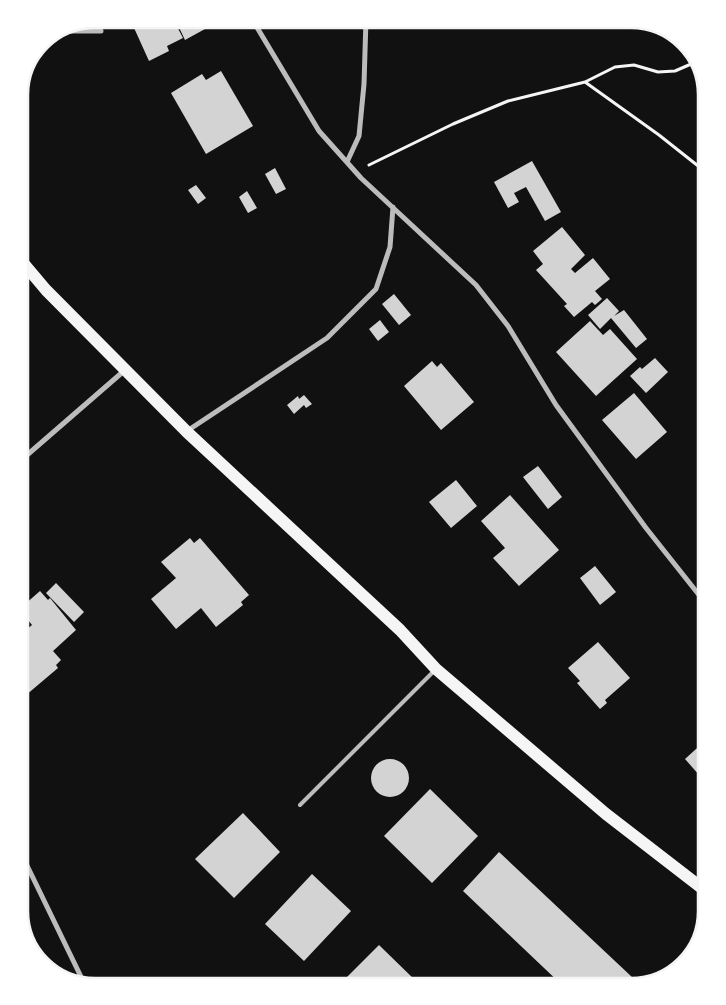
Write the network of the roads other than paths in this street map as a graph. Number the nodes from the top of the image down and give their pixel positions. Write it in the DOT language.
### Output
graph roads {
  1 [pos="257,28"];
  2 [pos="366,28"];
  3 [pos="73,31"];
  4 [pos="101,31"];
  5 [pos="348,162"];
  6 [pos="393,207"];
  7 [pos="28,269"];
  8 [pos="126,370"];
  9 [pos="187,432"];
  10 [pos="28,454"];
  11 [pos="698,594"];
  12 [pos="436,669"];
  13 [pos="300,805"];
  14 [pos="28,868"];
  15 [pos="698,885"];
  16 [pos="80,976"];
  1 -- 5 [label="street"];
  2 -- 5 [label="street"];
  3 -- 4 [label="street"];
  5 -- 6 [label="street"];
  6 -- 9 [label="street"];
  6 -- 11 [label="street"];
  7 -- 8 [label="main road"];
  8 -- 9 [label="main road"];
  8 -- 10 [label="street"];
  9 -- 12 [label="main road"];
  12 -- 13 [label="lane"];
  12 -- 15 [label="main road"];
  14 -- 16 [label="street"];
}
